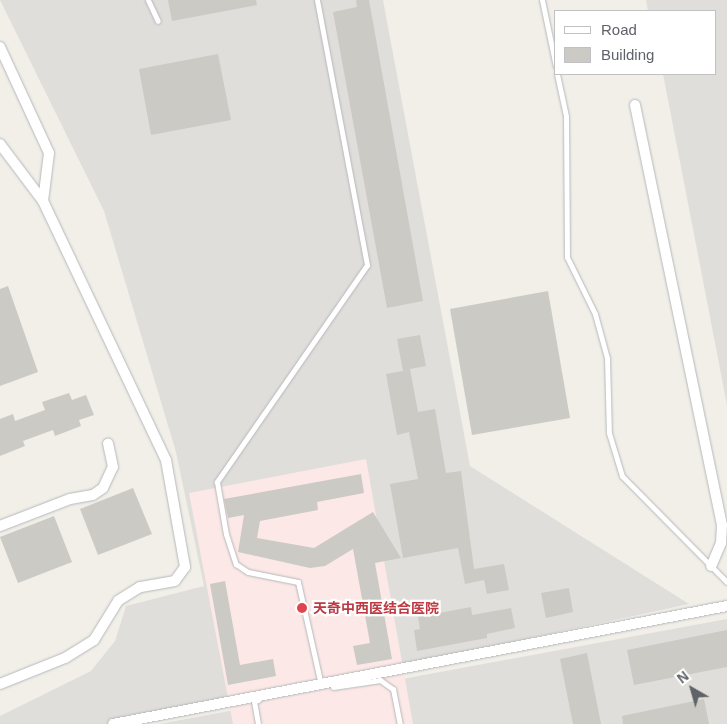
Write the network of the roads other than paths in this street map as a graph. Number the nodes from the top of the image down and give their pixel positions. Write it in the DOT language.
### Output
graph roads {
  1 [pos="148,0"];
  2 [pos="317,0"];
  3 [pos="542,0"];
  4 [pos="158,21"];
  5 [pos="0,47"];
  6 [pos="554,57"];
  7 [pos="557,75"];
  8 [pos="635,105"];
  9 [pos="0,144"];
  10 [pos="43,201"];
  11 [pos="108,444"];
  12 [pos="0,526"];
  13 [pos="712,566"];
  14 [pos="727,582"];
  15 [pos="727,606"];
  16 [pos="0,684"];
  17 [pos="322,686"];
  18 [pos="113,724"];
  19 [pos="258,724"];
  20 [pos="400,724"];
  1 -- 4 [label="lane"];
  2 -- 17 [label="lane"];
  3 -- 6 [label="lane"];
  5 -- 10 [label="street"];
  7 -- 13 [label="lane"];
  8 -- 13 [label="street"];
  9 -- 10 [label="street"];
  10 -- 16 [label="street"];
  11 -- 12 [label="street"];
  13 -- 14 [label="lane"];
  15 -- 17 [label="street"];
  17 -- 18 [label="street"];
  17 -- 19 [label="lane"];
  17 -- 20 [label="lane"];
}
